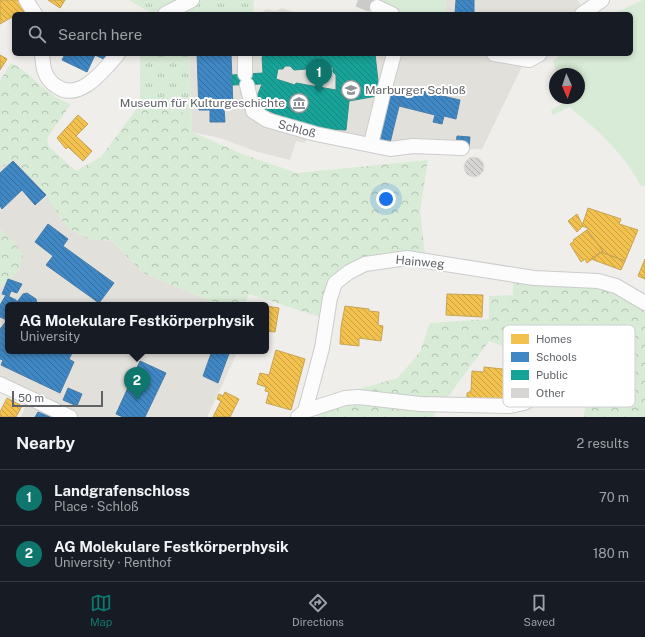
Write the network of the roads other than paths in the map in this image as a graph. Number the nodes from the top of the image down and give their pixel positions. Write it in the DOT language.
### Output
graph roads {
  1 [pos="26,0"];
  2 [pos="192,0"];
  3 [pos="602,0"];
  4 [pos="377,7"];
  5 [pos="34,12"];
  6 [pos="169,12"];
  7 [pos="388,12"];
  8 [pos="585,12"];
  9 [pos="42,56"];
  10 [pos="116,56"];
  11 [pos="245,56"];
  12 [pos="393,56"];
  13 [pos="505,56"];
  14 [pos="536,56"];
  15 [pos="371,144"];
  16 [pos="462,148"];
  17 [pos="645,303"];
  18 [pos="5,387"];
  19 [pos="503,406"];
  20 [pos="301,414"];
  21 [pos="70,417"];
  1 -- 5 [label="street"];
  2 -- 6 [label="street"];
  3 -- 8 [label="street"];
  4 -- 7 [label="street"];
  9 -- 10 [label="street"];
  11 -- 15 [label="street, Schloß"];
  12 -- 15 [label="street"];
  13 -- 14 [label="street"];
  15 -- 16 [label="street, Schloß"];
  17 -- 20 [label="street, Hainweg"];
  18 -- 21 [label="street"];
  19 -- 20 [label="street"];
}
